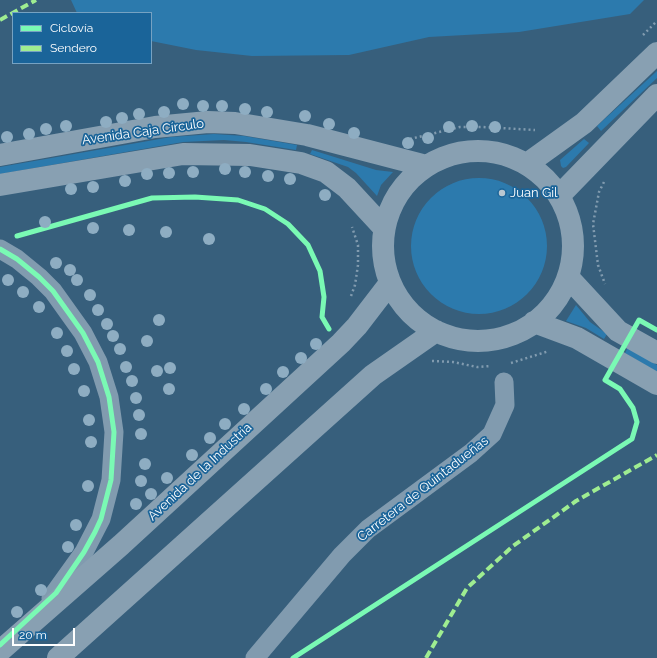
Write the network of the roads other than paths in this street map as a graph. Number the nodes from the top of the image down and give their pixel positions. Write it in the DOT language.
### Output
graph roads {
  1 [pos="657,53"];
  2 [pos="657,95"];
  3 [pos="0,156"];
  4 [pos="527,164"];
  5 [pos="426,166"];
  6 [pos="0,185"];
  7 [pos="559,196"];
  8 [pos="384,228"];
  9 [pos="0,249"];
  10 [pos="568,277"];
  11 [pos="390,283"];
  12 [pos="534,322"];
  13 [pos="436,331"];
  14 [pos="657,353"];
  15 [pos="503,370"];
  16 [pos="657,384"];
  17 [pos="0,645"];
  18 [pos="0,651"];
  19 [pos="58,658"];
  20 [pos="255,658"];
  1 -- 4 [label="main road"];
  2 -- 7 [label="main road"];
  3 -- 5 [label="main road, Avenida Caja Círculo"];
  4 -- 5 [label="main road"];
  4 -- 7 [label="main road"];
  5 -- 8 [label="main road"];
  6 -- 8 [label="main road"];
  7 -- 10 [label="main road"];
  8 -- 11 [label="main road"];
  9 -- 17 [label="street"];
  10 -- 12 [label="main road"];
  10 -- 14 [label="main road"];
  11 -- 13 [label="main road"];
  11 -- 18 [label="main road, Avenida de la Industria"];
  12 -- 13 [label="main road"];
  12 -- 16 [label="main road"];
  13 -- 19 [label="main road"];
  15 -- 20 [label="street, Carretera de Quintadueñas"];
}
